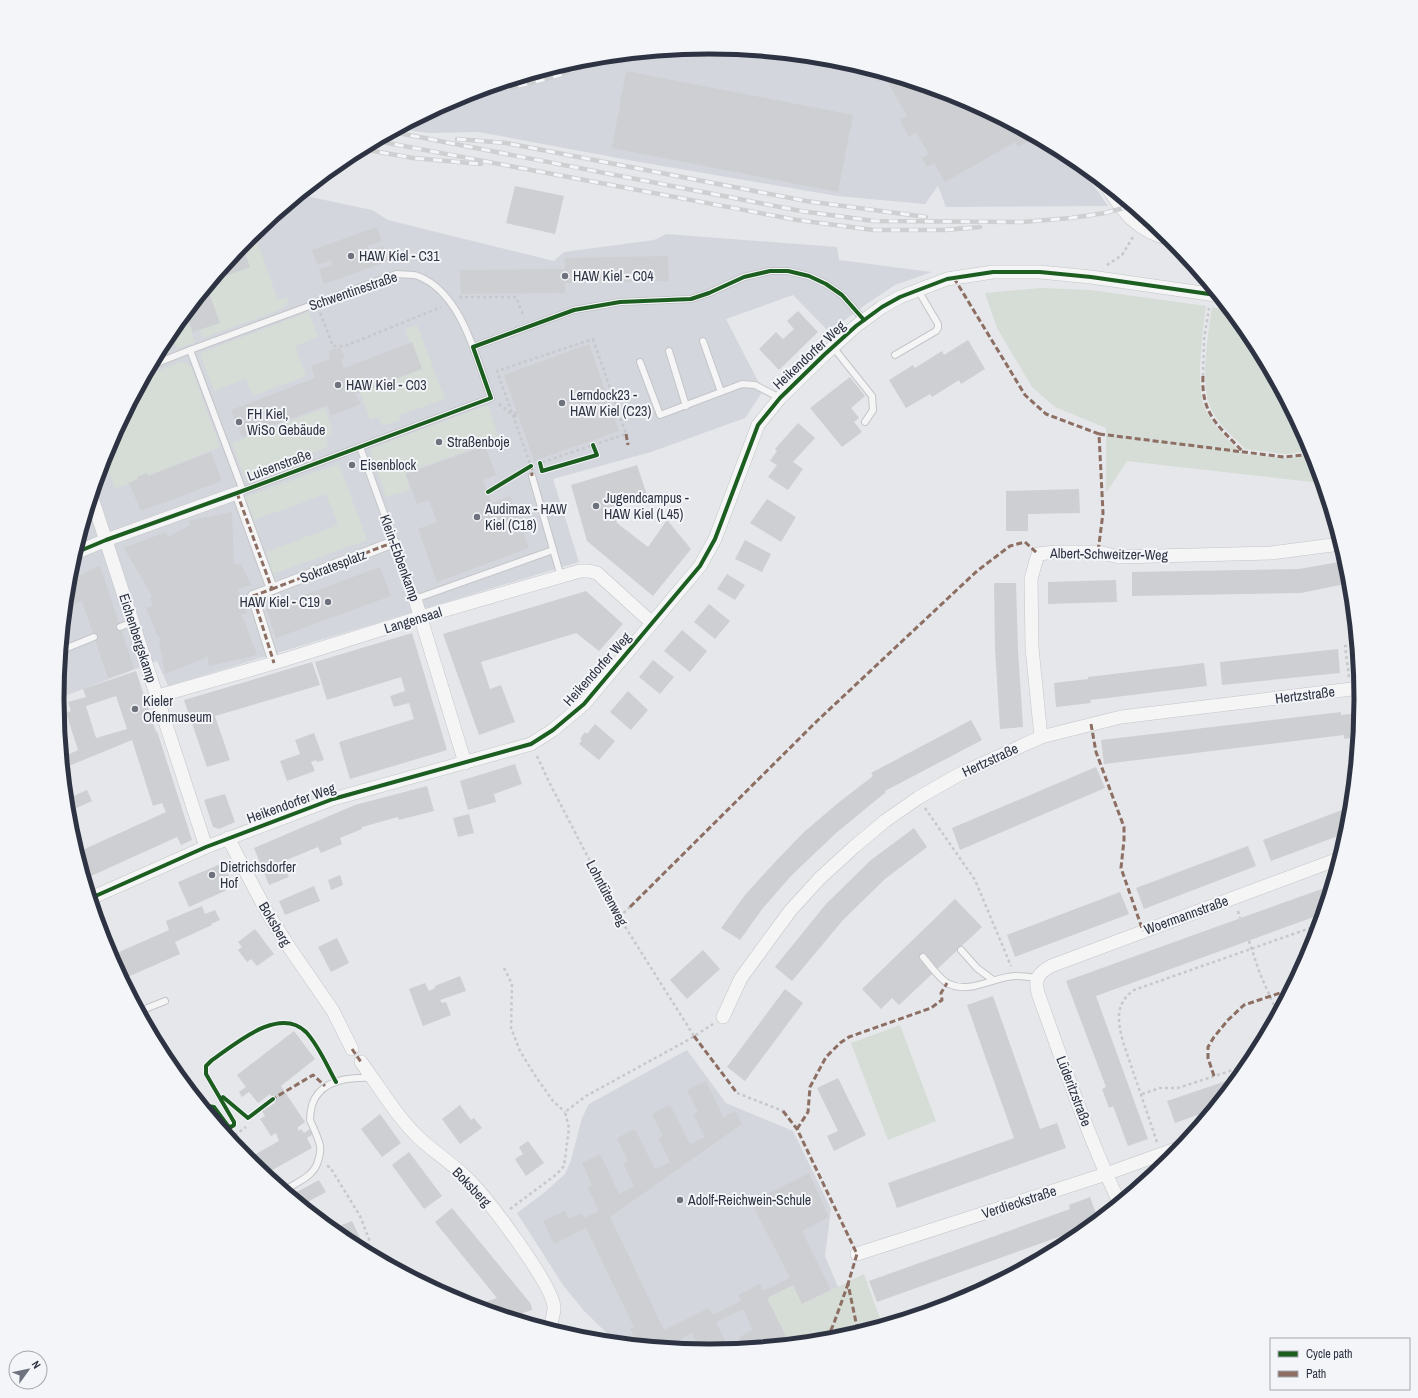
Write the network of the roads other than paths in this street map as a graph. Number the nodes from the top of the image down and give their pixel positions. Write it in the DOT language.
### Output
graph roads {
  1 [pos="1113,196"];
  2 [pos="1159,237"];
  3 [pos="918,290"];
  4 [pos="1210,294"];
  5 [pos="864,320"];
  6 [pos="703,341"];
  7 [pos="472,347"];
  8 [pos="833,347"];
  9 [pos="190,350"];
  10 [pos="669,350"];
  11 [pos="895,355"];
  12 [pos="159,362"];
  13 [pos="640,362"];
  14 [pos="721,392"];
  15 [pos="491,398"];
  16 [pos="780,398"];
  17 [pos="686,406"];
  18 [pos="865,422"];
  19 [pos="360,447"];
  20 [pos="532,476"];
  21 [pos="240,492"];
  22 [pos="94,505"];
  23 [pos="106,540"];
  24 [pos="394,542"];
  25 [pos="1335,545"];
  26 [pos="82,550"];
  27 [pos="553,550"];
  28 [pos="561,577"];
  29 [pos="272,589"];
  30 [pos="415,599"];
  31 [pos="421,617"];
  32 [pos="134,622"];
  33 [pos="652,623"];
  34 [pos="120,627"];
  35 [pos="94,637"];
  36 [pos="66,648"];
  37 [pos="274,663"];
  38 [pos="1354,689"];
  39 [pos="158,696"];
  40 [pos="1041,737"];
  41 [pos="465,762"];
  42 [pos="228,838"];
  43 [pos="206,847"];
  44 [pos="1333,861"];
  45 [pos="95,896"];
  46 [pos="961,950"];
  47 [pos="923,957"];
  48 [pos="1037,978"];
  49 [pos="994,980"];
  50 [pos="165,1000"];
  51 [pos="144,1009"];
  52 [pos="723,1017"];
  53 [pos="352,1049"];
  54 [pos="361,1062"];
  55 [pos="373,1078"];
  56 [pos="1168,1151"];
  57 [pos="1106,1174"];
  58 [pos="288,1188"];
  59 [pos="1117,1198"];
  60 [pos="857,1254"];
  61 [pos="551,1324"];
  1 -- 2 [label="street"];
  3 -- 4 [label="street, Heikendorfer Weg"];
  3 -- 5 [label="street, Heikendorfer Weg"];
  3 -- 11 [label="lane"];
  5 -- 7 [label="lane, Heikendorfer Weg"];
  5 -- 8 [label="street, Heikendorfer Weg"];
  6 -- 14 [label="lane"];
  7 -- 9 [label="lane, Schwentinestraße"];
  7 -- 15 [label="lane, Schwentinestraße"];
  8 -- 16 [label="street, Heikendorfer Weg"];
  8 -- 18 [label="lane"];
  9 -- 12 [label="lane, Schwentinestraße"];
  9 -- 21 [label="lane"];
  10 -- 17 [label="lane"];
  13 -- 17 [label="lane"];
  14 -- 16 [label="lane"];
  14 -- 17 [label="lane"];
  15 -- 19 [label="lane, Luisenstraße"];
  16 -- 33 [label="street, Heikendorfer Weg"];
  19 -- 21 [label="lane, Luisenstraße"];
  19 -- 24 [label="lane, Klein-Ebbenkamp"];
  20 -- 27 [label="lane"];
  21 -- 23 [label="street, Luisenstraße"];
  21 -- 29 [label="street"];
  22 -- 23 [label="street, Eichenbergskamp"];
  23 -- 26 [label="street, Luisenstraße"];
  23 -- 32 [label="street, Eichenbergskamp"];
  24 -- 29 [label="street, Sokratesplatz"];
  24 -- 30 [label="lane, Klein-Ebbenkamp"];
  25 -- 40 [label="street, Albert-Schweitzer-Weg"];
  27 -- 28 [label="lane"];
  27 -- 30 [label="lane"];
  28 -- 31 [label="street, Langensaal"];
  28 -- 33 [label="street, Langensaal"];
  29 -- 37 [label="street, Sokratesplatz"];
  30 -- 31 [label="street, Klein-Ebbenkamp"];
  31 -- 37 [label="street, Langensaal"];
  31 -- 41 [label="street, Klein-Ebbenkamp"];
  32 -- 34 [label="lane"];
  32 -- 39 [label="street, Eichenbergskamp"];
  33 -- 41 [label="street, Heikendorfer Weg"];
  35 -- 36 [label="lane"];
  37 -- 39 [label="street, Langensaal"];
  38 -- 40 [label="street, Hertzstraße"];
  39 -- 43 [label="street, Eichenbergskamp"];
  40 -- 52 [label="street, Hertzstraße"];
  41 -- 42 [label="street, Heikendorfer Weg"];
  42 -- 43 [label="street, Heikendorfer Weg"];
  42 -- 53 [label="street, Boksberg"];
  43 -- 45 [label="street, Heikendorfer Weg"];
  44 -- 48 [label="street, Woermannstraße"];
  46 -- 49 [label="lane"];
  47 -- 49 [label="lane"];
  48 -- 49 [label="lane"];
  48 -- 57 [label="street, Lüderitzstraße"];
  50 -- 51 [label="lane"];
  54 -- 55 [label="street, Boksberg"];
  55 -- 58 [label="lane"];
  55 -- 61 [label="street, Boksberg"];
  56 -- 57 [label="street, Verdieckstraße"];
  57 -- 59 [label="street, Lüderitzstraße"];
  57 -- 60 [label="street, Verdieckstraße"];
}
